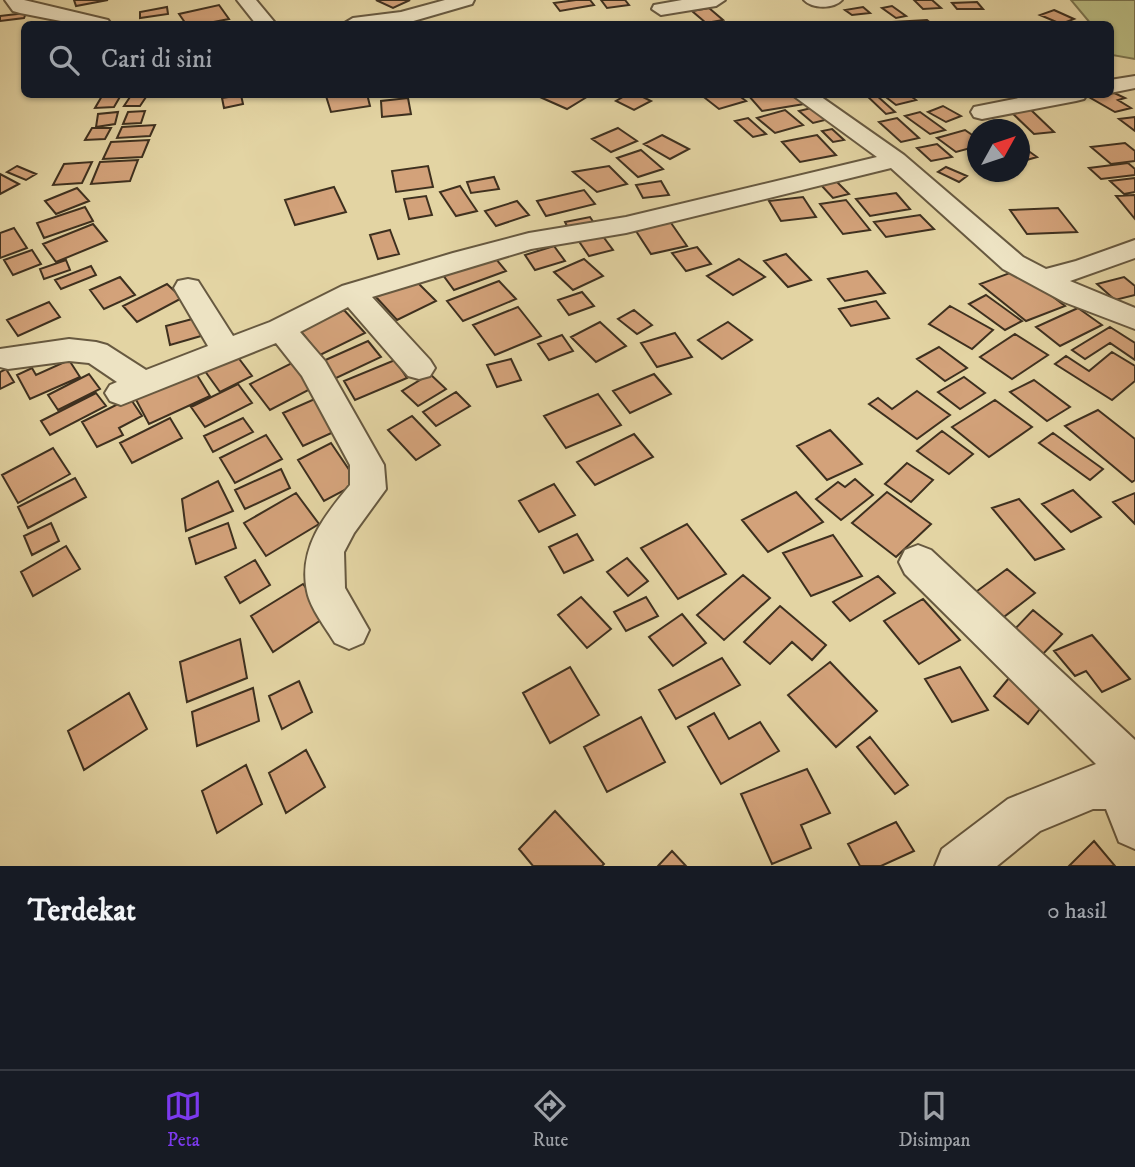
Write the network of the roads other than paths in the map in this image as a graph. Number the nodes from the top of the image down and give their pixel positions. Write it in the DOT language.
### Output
graph roads {
  1 [pos="14,0"];
  2 [pos="246,0"];
  3 [pos="465,0"];
  4 [pos="716,0"];
  5 [pos="813,0"];
  6 [pos="833,0"];
  7 [pos="656,4"];
  8 [pos="87,21"];
  9 [pos="264,21"];
  10 [pos="378,21"];
  11 [pos="676,21"];
  12 [pos="1135,82"];
  13 [pos="1114,86"];
  14 [pos="808,98"];
  15 [pos="1055,98"];
  16 [pos="982,112"];
  17 [pos="896,160"];
  18 [pos="1135,248"];
  19 [pos="1043,279"];
  20 [pos="188,288"];
  21 [pos="352,293"];
  22 [pos="1135,319"];
  23 [pos="281,329"];
  24 [pos="226,350"];
  25 [pos="8,358"];
  26 [pos="419,368"];
  27 [pos="918,562"];
  28 [pos="349,629"];
  29 [pos="1134,792"];
  30 [pos="959,866"];
  1 -- 8 [label="street"];
  2 -- 9 [label="street"];
  3 -- 10 [label="street"];
  4 -- 7 [label="street"];
  5 -- 6 [label="street"];
  7 -- 11 [label="street"];
  12 -- 13 [label="street"];
  14 -- 17 [label="street"];
  15 -- 16 [label="street"];
  17 -- 19 [label="street"];
  17 -- 21 [label="street"];
  18 -- 19 [label="street"];
  19 -- 22 [label="street"];
  20 -- 24 [label="street"];
  21 -- 23 [label="street"];
  21 -- 26 [label="street"];
  23 -- 24 [label="street"];
  23 -- 28 [label="street"];
  24 -- 25 [label="street"];
  27 -- 29 [label="street"];
  29 -- 30 [label="street"];
}
